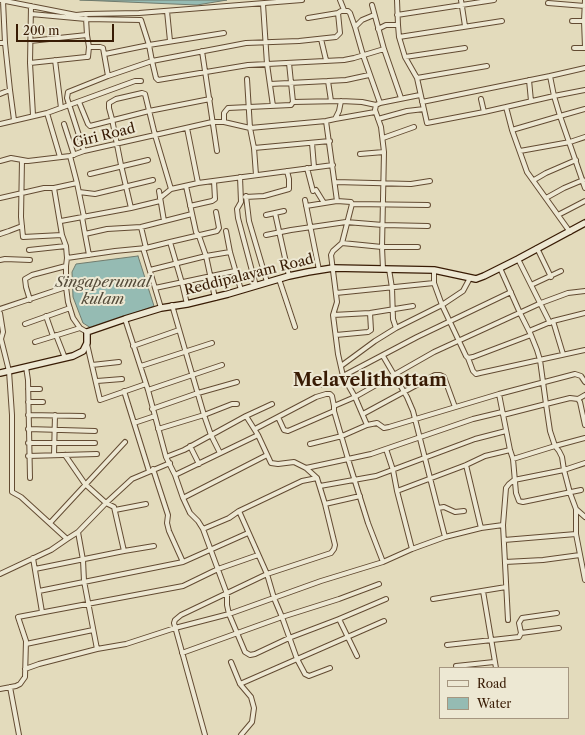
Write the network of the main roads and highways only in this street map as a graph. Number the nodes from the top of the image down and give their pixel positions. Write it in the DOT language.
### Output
graph roads {
  1 [pos="585,224"];
  2 [pos="0,373"];
  1 -- 2 [label="main road, Reddipalayam Road"];
}
